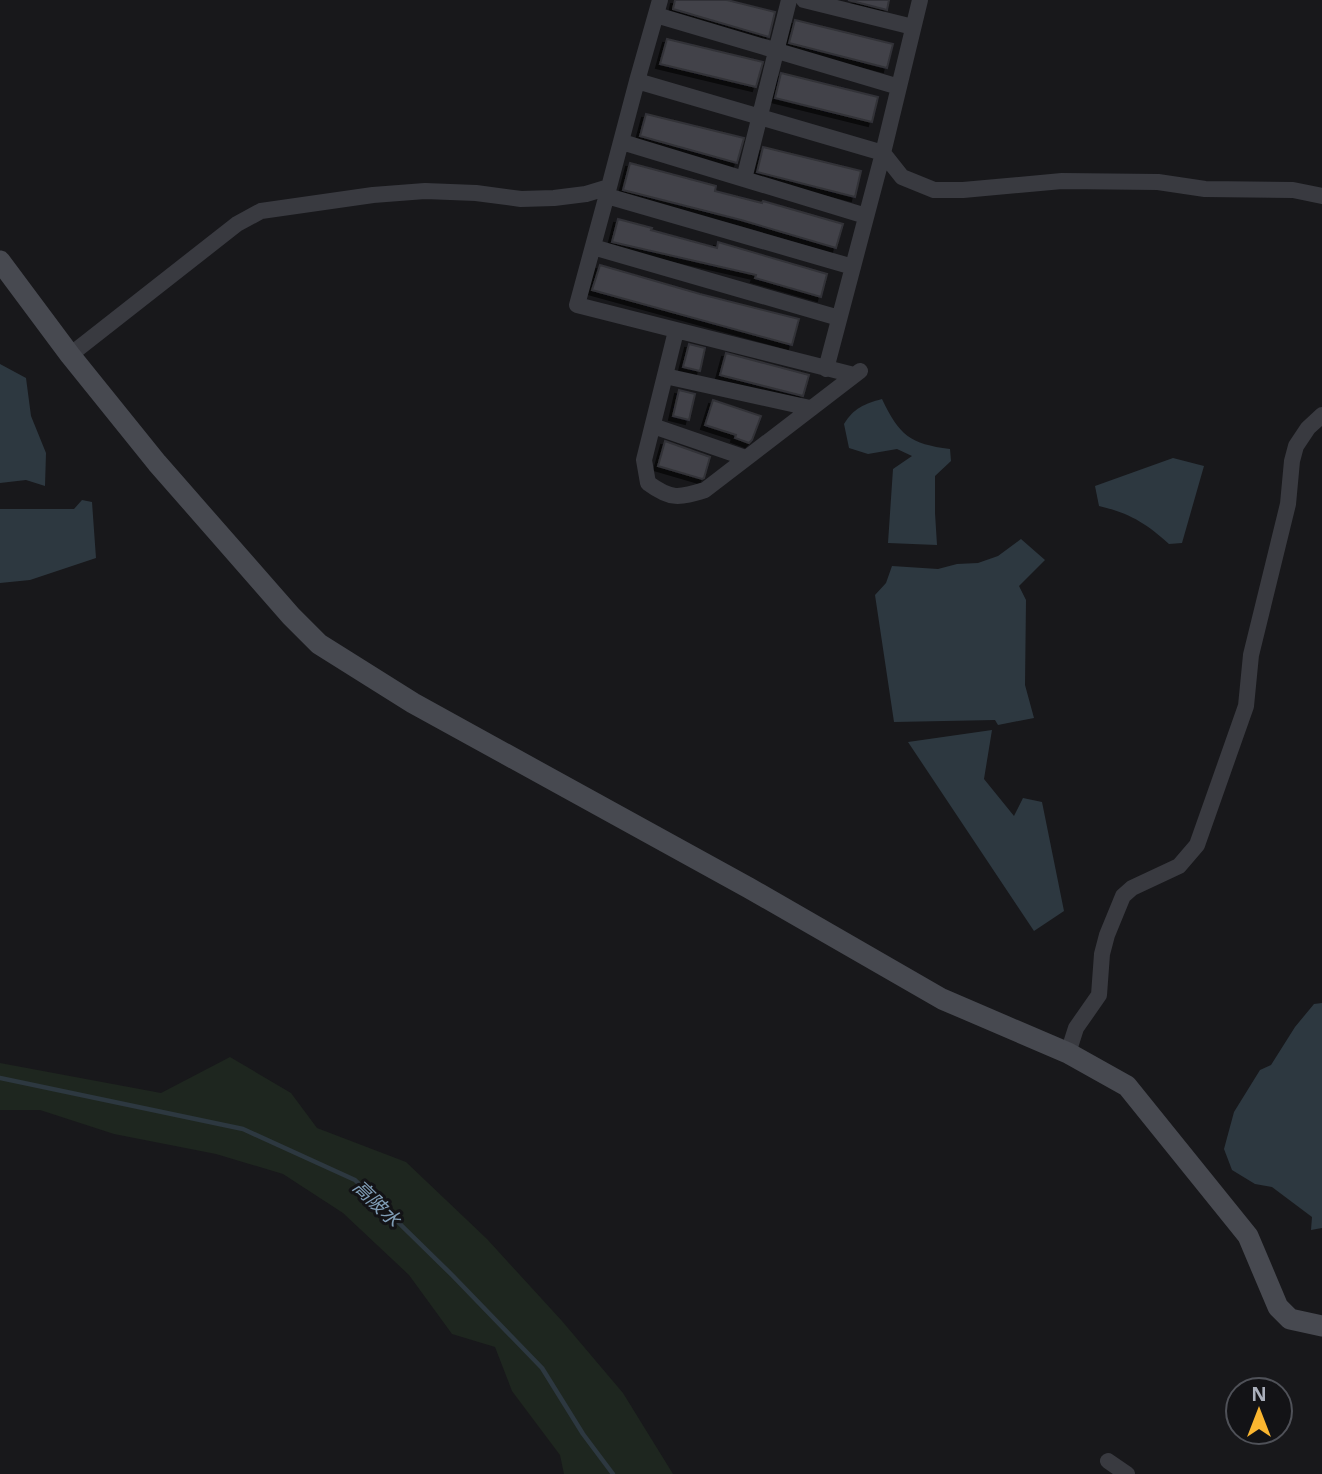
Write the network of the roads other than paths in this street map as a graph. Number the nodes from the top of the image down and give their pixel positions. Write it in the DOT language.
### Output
graph roads {
  1 [pos="789,0"];
  2 [pos="804,0"];
  3 [pos="920,0"];
  4 [pos="658,7"];
  5 [pos="913,27"];
  6 [pos="777,50"];
  7 [pos="638,81"];
  8 [pos="899,87"];
  9 [pos="760,117"];
  10 [pos="622,142"];
  11 [pos="883,153"];
  12 [pos="744,179"];
  13 [pos="608,192"];
  14 [pos="1322,196"];
  15 [pos="866,216"];
  16 [pos="593,247"];
  17 [pos="0,261"];
  18 [pos="853,267"];
  19 [pos="839,318"];
  20 [pos="676,331"];
  21 [pos="70,355"];
  22 [pos="826,369"];
  23 [pos="665,376"];
  24 [pos="810,408"];
  25 [pos="1322,415"];
  26 [pos="653,426"];
  27 [pos="746,458"];
  28 [pos="1068,1053"];
  29 [pos="1322,1326"];
  30 [pos="1108,1461"];
  31 [pos="1127,1474"];
  1 -- 6 [label="street"];
  2 -- 5 [label="street"];
  3 -- 5 [label="street"];
  4 -- 6 [label="street"];
  4 -- 7 [label="street"];
  5 -- 8 [label="street"];
  6 -- 8 [label="street"];
  6 -- 9 [label="street"];
  7 -- 9 [label="street"];
  7 -- 10 [label="street"];
  8 -- 11 [label="street"];
  9 -- 11 [label="street"];
  9 -- 12 [label="street"];
  10 -- 12 [label="street"];
  10 -- 13 [label="street"];
  11 -- 14 [label="street"];
  11 -- 15 [label="street"];
  12 -- 15 [label="street"];
  13 -- 16 [label="street"];
  13 -- 18 [label="street"];
  13 -- 21 [label="street"];
  15 -- 18 [label="street"];
  16 -- 19 [label="street"];
  16 -- 20 [label="street"];
  17 -- 21 [label="street"];
  18 -- 19 [label="street"];
  19 -- 22 [label="street"];
  20 -- 22 [label="street"];
  20 -- 23 [label="street"];
  21 -- 28 [label="street"];
  22 -- 24 [label="street"];
  23 -- 24 [label="street"];
  23 -- 26 [label="street"];
  24 -- 27 [label="street"];
  25 -- 28 [label="street"];
  26 -- 27 [label="street"];
  26 -- 27 [label="street"];
  28 -- 29 [label="street"];
  30 -- 31 [label="street"];
}
